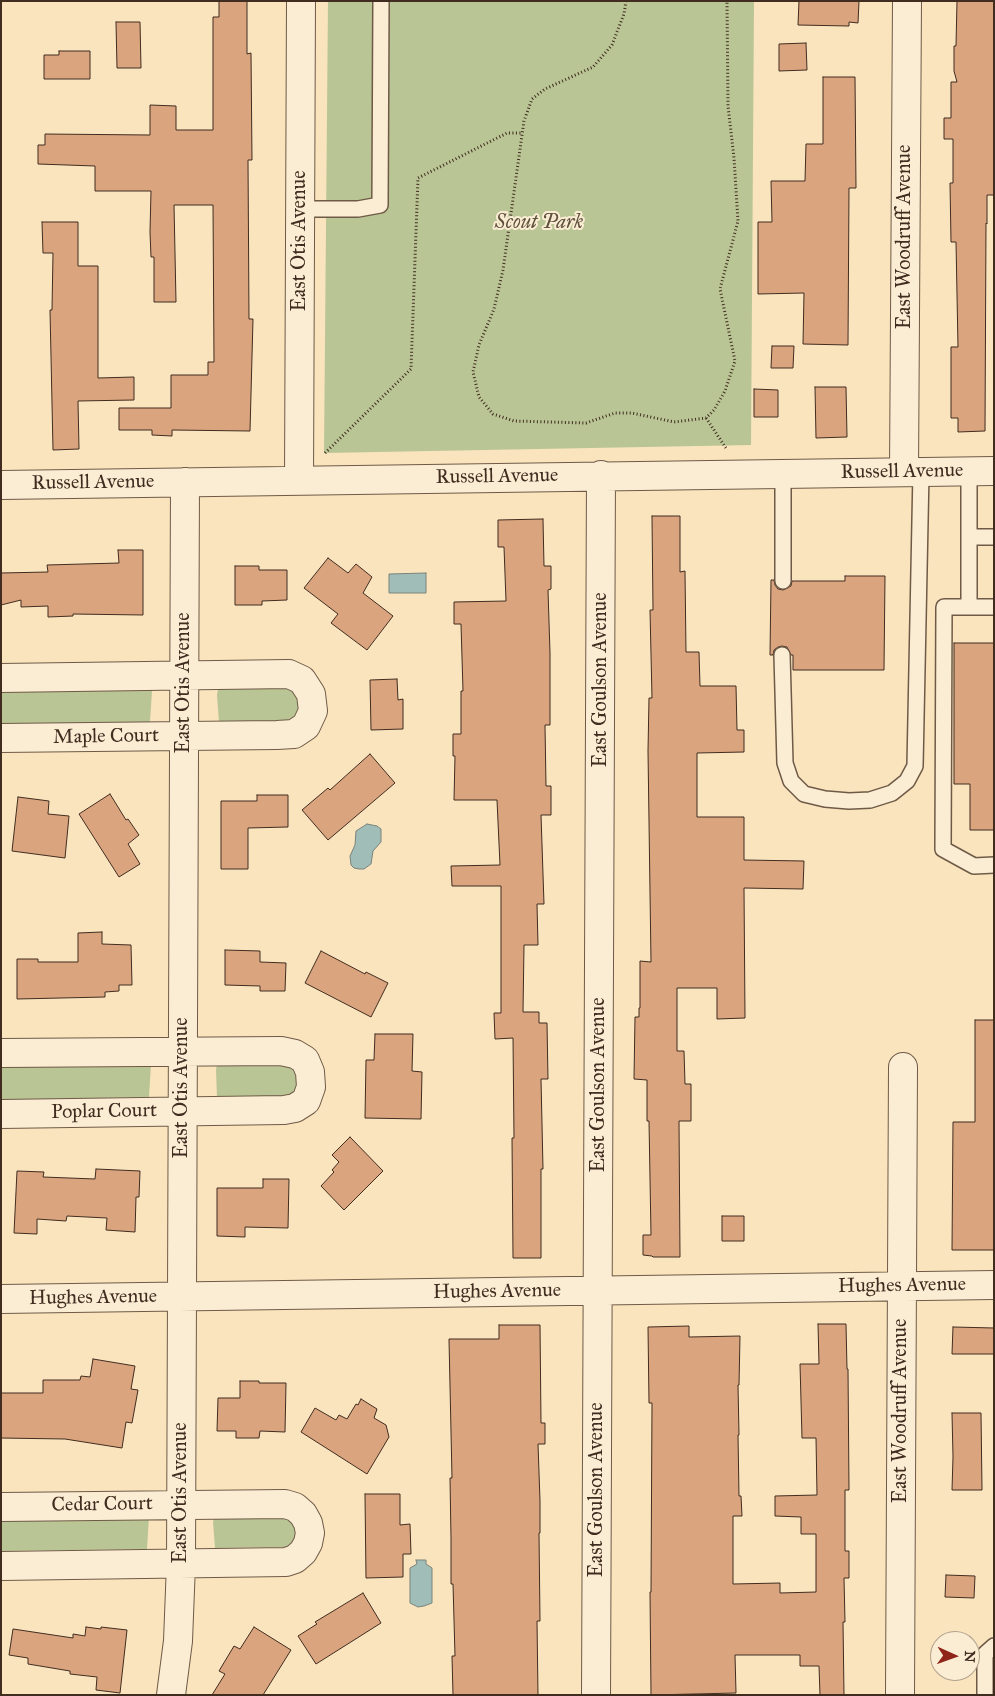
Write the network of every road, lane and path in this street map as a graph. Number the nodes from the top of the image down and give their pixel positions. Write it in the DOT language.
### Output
graph roads {
  1 [pos="301,1"];
  2 [pos="381,1"];
  3 [pos="626,1"];
  4 [pos="727,1"];
  5 [pos="906,1"];
  6 [pos="522,132"];
  7 [pos="300,209"];
  8 [pos="706,418"];
  9 [pos="728,451"];
  10 [pos="323,455"];
  11 [pos="982,471"];
  12 [pos="912,472"];
  13 [pos="783,473"];
  14 [pos="601,475"];
  15 [pos="298,480"];
  16 [pos="185,482"];
  17 [pos="1,485"];
  18 [pos="969,537"];
  19 [pos="994,537"];
  20 [pos="783,580"];
  21 [pos="968,607"];
  22 [pos="994,608"];
  23 [pos="782,655"];
  24 [pos="184,676"];
  25 [pos="1,678"];
  26 [pos="183,736"];
  27 [pos="1,738"];
  28 [pos="994,865"];
  29 [pos="182,1052"];
  30 [pos="1,1053"];
  31 [pos="903,1067"];
  32 [pos="182,1111"];
  33 [pos="1,1114"];
  34 [pos="902,1285"];
  35 [pos="994,1285"];
  36 [pos="598,1290"];
  37 [pos="182,1297"];
  38 [pos="1,1299"];
  39 [pos="181,1504"];
  40 [pos="1,1506"];
  41 [pos="181,1564"];
  42 [pos="1,1566"];
  43 [pos="994,1646"];
  44 [pos="171,1695"];
  45 [pos="596,1695"];
  46 [pos="900,1695"];
  47 [pos="985,1695"];
  1 -- 7 [label="street, East Otis Avenue"];
  2 -- 7 [label="lane"];
  3 -- 6 [label="path"];
  4 -- 8 [label="path"];
  5 -- 12 [label="street, East Woodruff Avenue"];
  6 -- 8 [label="path"];
  6 -- 10 [label="path"];
  7 -- 15 [label="street, East Otis Avenue"];
  8 -- 9 [label="path"];
  11 -- 12 [label="street, Russell Avenue"];
  11 -- 18 [label="lane"];
  12 -- 13 [label="street, Russell Avenue"];
  12 -- 23 [label="lane"];
  13 -- 14 [label="street, Russell Avenue"];
  13 -- 20 [label="lane"];
  14 -- 15 [label="street, Russell Avenue"];
  14 -- 36 [label="street, East Goulson Avenue"];
  15 -- 16 [label="street, Russell Avenue"];
  16 -- 17 [label="street, Russell Avenue"];
  16 -- 24 [label="street, East Otis Avenue"];
  18 -- 19 [label="lane"];
  18 -- 21 [label="lane"];
  21 -- 22 [label="lane"];
  21 -- 28 [label="lane"];
  24 -- 25 [label="street, Maple Court"];
  24 -- 26 [label="street, East Otis Avenue"];
  24 -- 26 [label="street, Maple Court"];
  26 -- 27 [label="street, Maple Court"];
  26 -- 29 [label="street, East Otis Avenue"];
  29 -- 30 [label="street, Poplar Court"];
  29 -- 32 [label="street, East Otis Avenue"];
  29 -- 32 [label="street, Poplar Court"];
  31 -- 34 [label="street, East Woodruff Avenue"];
  32 -- 33 [label="street, Poplar Court"];
  32 -- 37 [label="street, East Otis Avenue"];
  34 -- 35 [label="street, Hughes Avenue"];
  34 -- 36 [label="street, Hughes Avenue"];
  34 -- 46 [label="street, East Woodruff Avenue"];
  36 -- 37 [label="street, Hughes Avenue"];
  36 -- 45 [label="street, East Goulson Avenue"];
  37 -- 38 [label="street, Hughes Avenue"];
  37 -- 39 [label="street, East Otis Avenue"];
  39 -- 40 [label="street, Cedar Court"];
  39 -- 41 [label="street, East Otis Avenue"];
  39 -- 41 [label="street, Cedar Court"];
  41 -- 42 [label="street, Cedar Court"];
  41 -- 44 [label="street, East Otis Avenue"];
  43 -- 47 [label="lane"];
}
